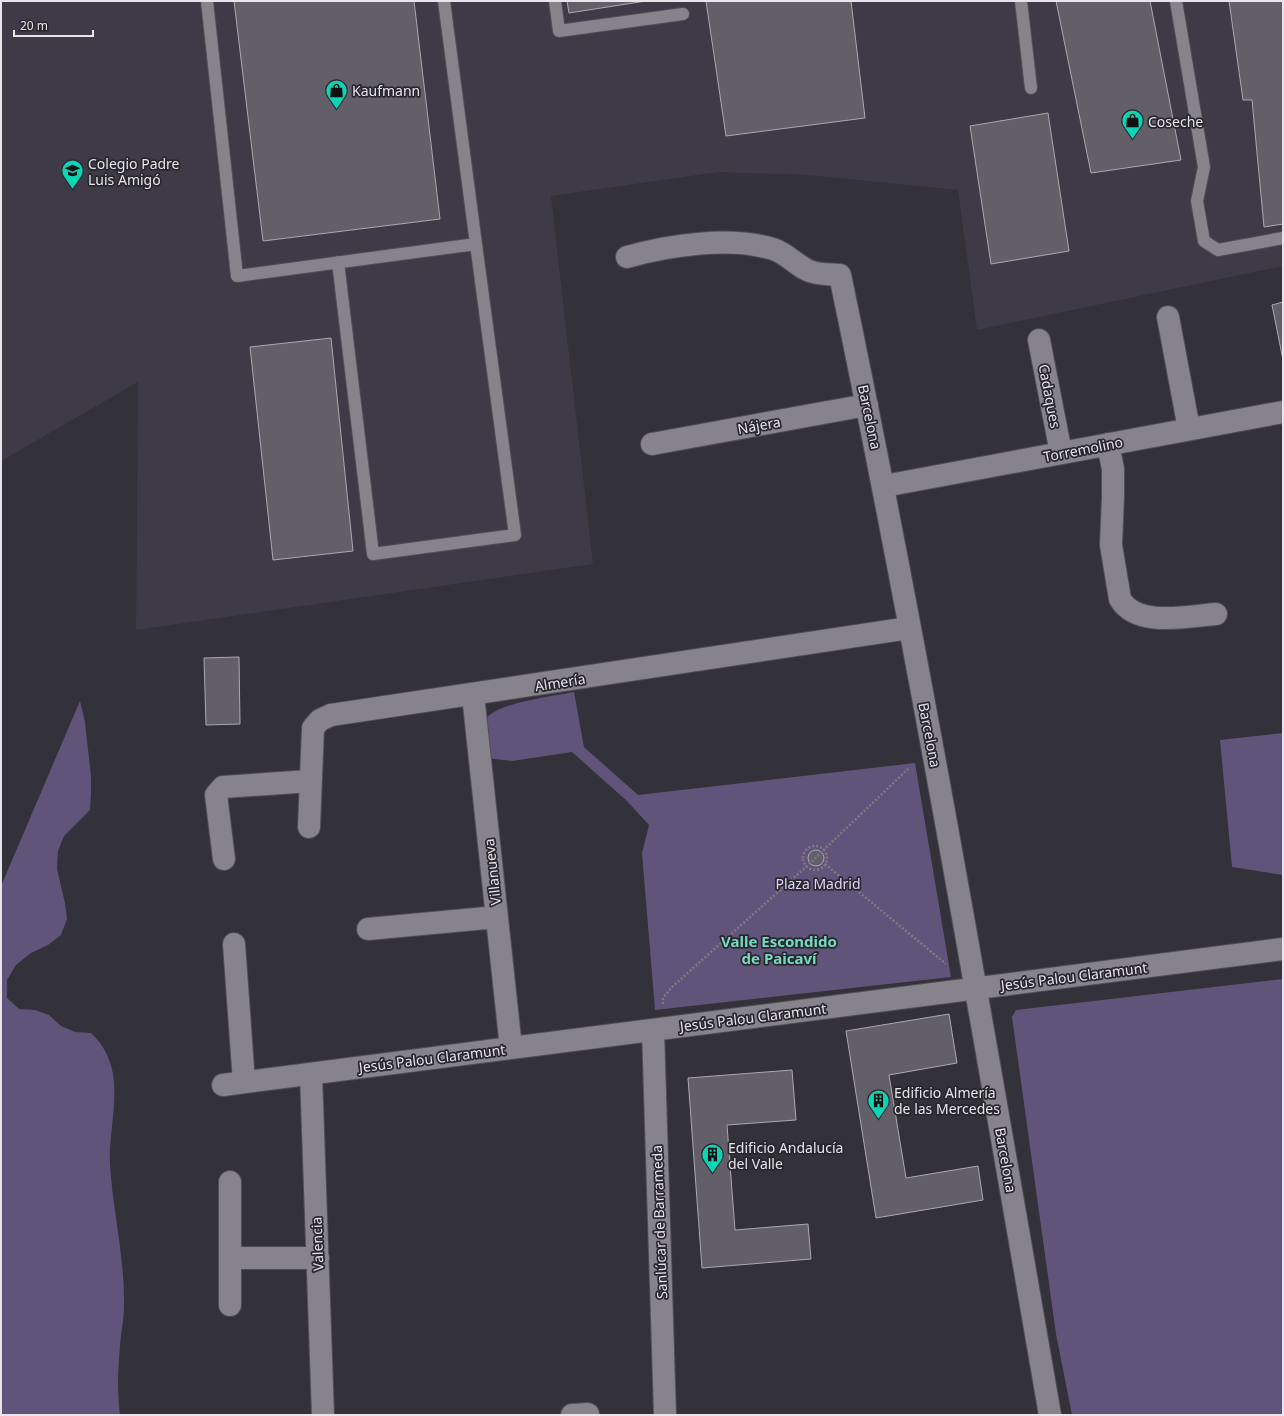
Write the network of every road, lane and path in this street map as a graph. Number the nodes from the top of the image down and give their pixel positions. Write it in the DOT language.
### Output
graph roads {
  1 [pos="207,1"];
  2 [pos="444,1"];
  3 [pos="555,1"];
  4 [pos="1021,1"];
  5 [pos="1176,1"];
  6 [pos="683,14"];
  7 [pos="1031,88"];
  8 [pos="1283,238"];
  9 [pos="476,244"];
  10 [pos="627,257"];
  11 [pos="338,262"];
  12 [pos="1168,317"];
  13 [pos="1039,340"];
  14 [pos="867,405"];
  15 [pos="1283,412"];
  16 [pos="1189,429"];
  17 [pos="652,444"];
  18 [pos="1108,444"];
  19 [pos="1061,453"];
  20 [pos="884,486"];
  21 [pos="1216,614"];
  22 [pos="909,628"];
  23 [pos="473,695"];
  24 [pos="915,763"];
  25 [pos="310,781"];
  26 [pos="309,827"];
  27 [pos="824,850"];
  28 [pos="224,860"];
  29 [pos="825,864"];
  30 [pos="807,866"];
  31 [pos="497,917"];
  32 [pos="368,929"];
  33 [pos="234,944"];
  34 [pos="1283,949"];
  35 [pos="976,988"];
  36 [pos="659,1029"];
  37 [pos="511,1048"];
  38 [pos="311,1074"];
  39 [pos="244,1082"];
  40 [pos="223,1085"];
  41 [pos="230,1182"];
  42 [pos="231,1258"];
  43 [pos="318,1258"];
  44 [pos="230,1305"];
  45 [pos="324,1415"];
  46 [pos="665,1415"];
  47 [pos="1050,1415"];
  1 -- 11 [label="lane"];
  2 -- 9 [label="lane"];
  3 -- 6 [label="lane"];
  4 -- 7 [label="lane"];
  5 -- 8 [label="lane"];
  9 -- 11 [label="lane"];
  9 -- 11 [label="lane"];
  10 -- 14 [label="street, Barcelona"];
  12 -- 16 [label="street"];
  13 -- 19 [label="street, Cadaques"];
  14 -- 17 [label="street, Nájera"];
  14 -- 20 [label="street, Barcelona"];
  15 -- 16 [label="street, Torremolino"];
  16 -- 18 [label="street, Torremolino"];
  18 -- 19 [label="street, Torremolino"];
  18 -- 21 [label="street"];
  19 -- 20 [label="street, Torremolino"];
  20 -- 22 [label="street, Barcelona"];
  22 -- 23 [label="street, Almería"];
  22 -- 35 [label="street, Barcelona"];
  23 -- 25 [label="street, Almería"];
  23 -- 31 [label="street, Villanueva"];
  24 -- 27 [label="path"];
  25 -- 26 [label="street, Almería"];
  25 -- 28 [label="street"];
  27 -- 29 [label="path"];
  27 -- 30 [label="path"];
  27 -- 30 [label="path"];
  29 -- 30 [label="path"];
  29 -- 35 [label="path"];
  30 -- 36 [label="path"];
  31 -- 32 [label="street"];
  31 -- 37 [label="street, Villanueva"];
  33 -- 39 [label="street"];
  34 -- 35 [label="street, Jesús Palou Claramunt"];
  35 -- 36 [label="street, Jesús Palou Claramunt"];
  35 -- 47 [label="street, Barcelona"];
  36 -- 37 [label="street, Jesús Palou Claramunt"];
  36 -- 46 [label="street, Sanlúcar de Barrameda"];
  37 -- 38 [label="street, Jesús Palou Claramunt"];
  38 -- 39 [label="street, Jesús Palou Claramunt"];
  38 -- 43 [label="street, Valencia"];
  39 -- 40 [label="street, Jesús Palou Claramunt"];
  41 -- 42 [label="street"];
  42 -- 43 [label="street"];
  42 -- 44 [label="street"];
  43 -- 45 [label="street, Valencia"];
}
